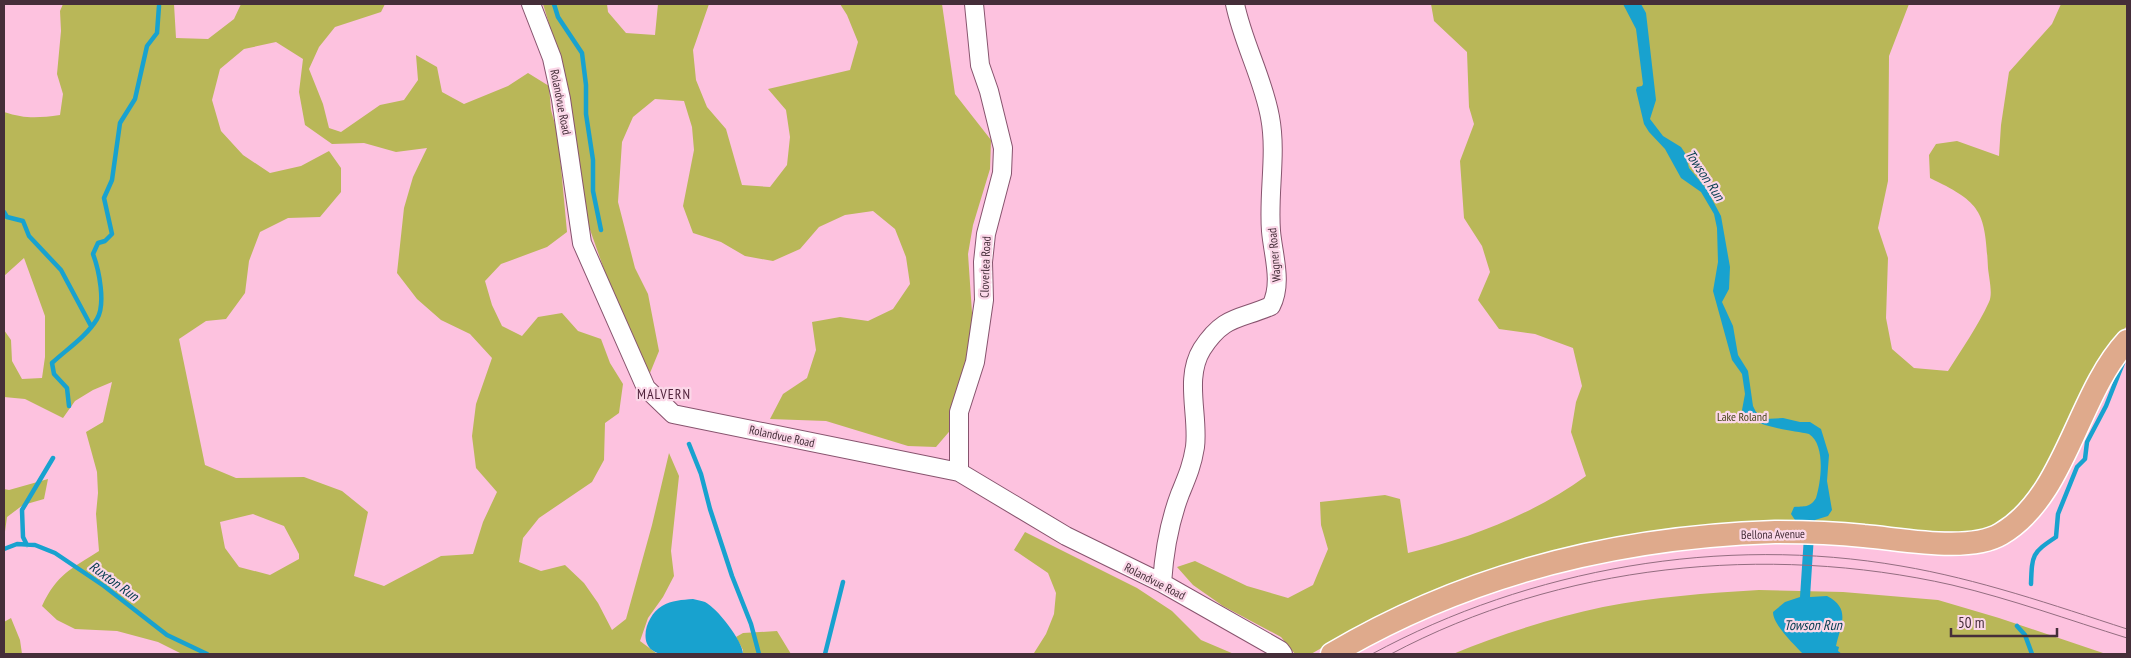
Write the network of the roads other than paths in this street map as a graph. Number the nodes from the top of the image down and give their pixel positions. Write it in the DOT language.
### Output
graph roads {
  1 [pos="531,4"];
  2 [pos="974,4"];
  3 [pos="1235,4"];
  4 [pos="2127,341"];
  5 [pos="959,472"];
  6 [pos="1162,583"];
  7 [pos="1283,654"];
  8 [pos="1332,654"];
  1 -- 5 [label="street, Rolandvue Road"];
  2 -- 5 [label="street, Cloverlea Road"];
  3 -- 6 [label="street, Wagner Road"];
  4 -- 8 [label="main road, Bellona Avenue"];
  5 -- 6 [label="street, Rolandvue Road"];
  6 -- 7 [label="street, Rolandvue Road"];
}
